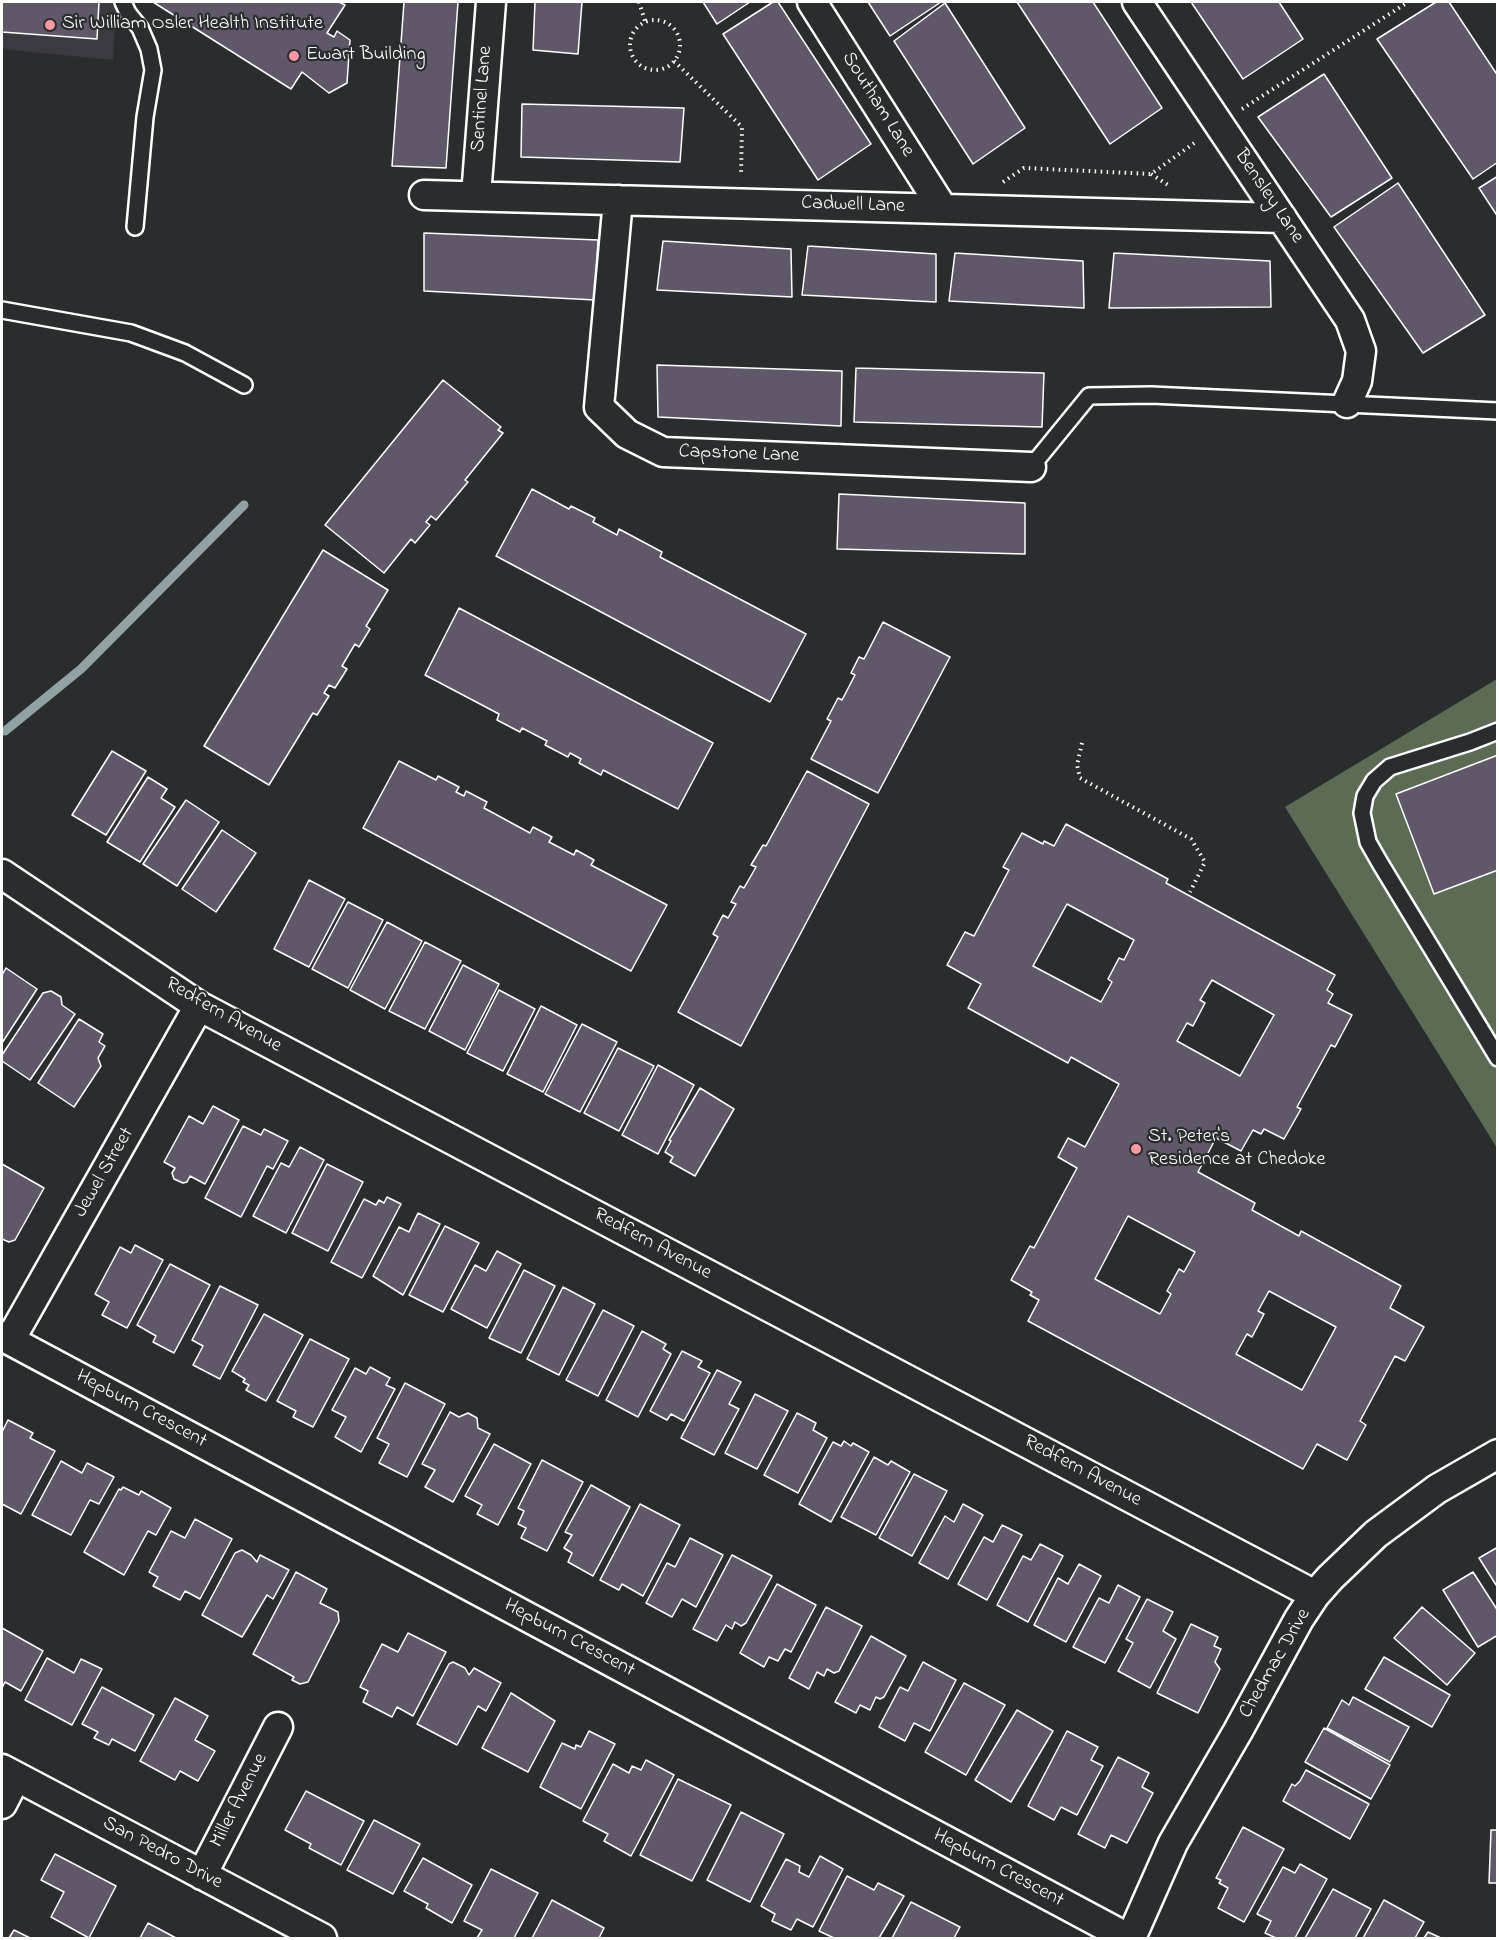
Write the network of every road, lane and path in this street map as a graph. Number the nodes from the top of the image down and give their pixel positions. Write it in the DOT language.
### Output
graph roads {
  1 [pos="123,2"];
  2 [pos="490,2"];
  3 [pos="639,2"];
  4 [pos="812,2"];
  5 [pos="1137,2"];
  6 [pos="645,21"];
  7 [pos="674,61"];
  8 [pos="424,195"];
  9 [pos="476,196"];
  10 [pos="618,200"];
  11 [pos="740,203"];
  12 [pos="943,209"];
  13 [pos="1282,218"];
  14 [pos="135,227"];
  15 [pos="2,310"];
  16 [pos="244,385"];
  17 [pos="1347,403"];
  18 [pos="1497,411"];
  19 [pos="1031,467"];
  20 [pos="1497,731"];
  21 [pos="1082,742"];
  22 [pos="2,874"];
  23 [pos="1190,892"];
  24 [pos="199,1006"];
  25 [pos="1497,1058"];
  26 [pos="6,1338"];
  27 [pos="1497,1454"];
  28 [pos="1315,1595"];
  29 [pos="278,1727"];
  30 [pos="9,1773"];
  31 [pos="2,1804"];
  32 [pos="202,1875"];
  33 [pos="322,1938"];
  34 [pos="1130,1938"];
  1 -- 14 [label="lane"];
  2 -- 9 [label="street, Sentinel Lane"];
  3 -- 6 [label="path"];
  4 -- 12 [label="street, Southam Lane"];
  5 -- 13 [label="street, Bensley Lane"];
  6 -- 7 [label="path"];
  6 -- 7 [label="path"];
  7 -- 11 [label="path"];
  8 -- 9 [label="street, Cadwell Lane"];
  9 -- 10 [label="street, Cadwell Lane"];
  10 -- 11 [label="street, Cadwell Lane"];
  10 -- 19 [label="street, Capstone Lane"];
  11 -- 12 [label="street, Cadwell Lane"];
  12 -- 13 [label="street, Cadwell Lane"];
  13 -- 17 [label="street, Bensley Lane"];
  15 -- 16 [label="lane"];
  17 -- 18 [label="lane"];
  17 -- 19 [label="lane"];
  20 -- 25 [label="lane"];
  21 -- 23 [label="path"];
  22 -- 24 [label="street, Redfern Avenue"];
  24 -- 26 [label="street, Jewel Street"];
  24 -- 28 [label="street, Redfern Avenue"];
  26 -- 34 [label="street, Hepburn Crescent"];
  27 -- 28 [label="street, Chedmac Drive"];
  28 -- 34 [label="street, Chedmac Drive"];
  29 -- 32 [label="street, Miller Avenue"];
  30 -- 31 [label="street"];
  30 -- 32 [label="street, San Pedro Drive"];
  32 -- 33 [label="street, San Pedro Drive"];
}
